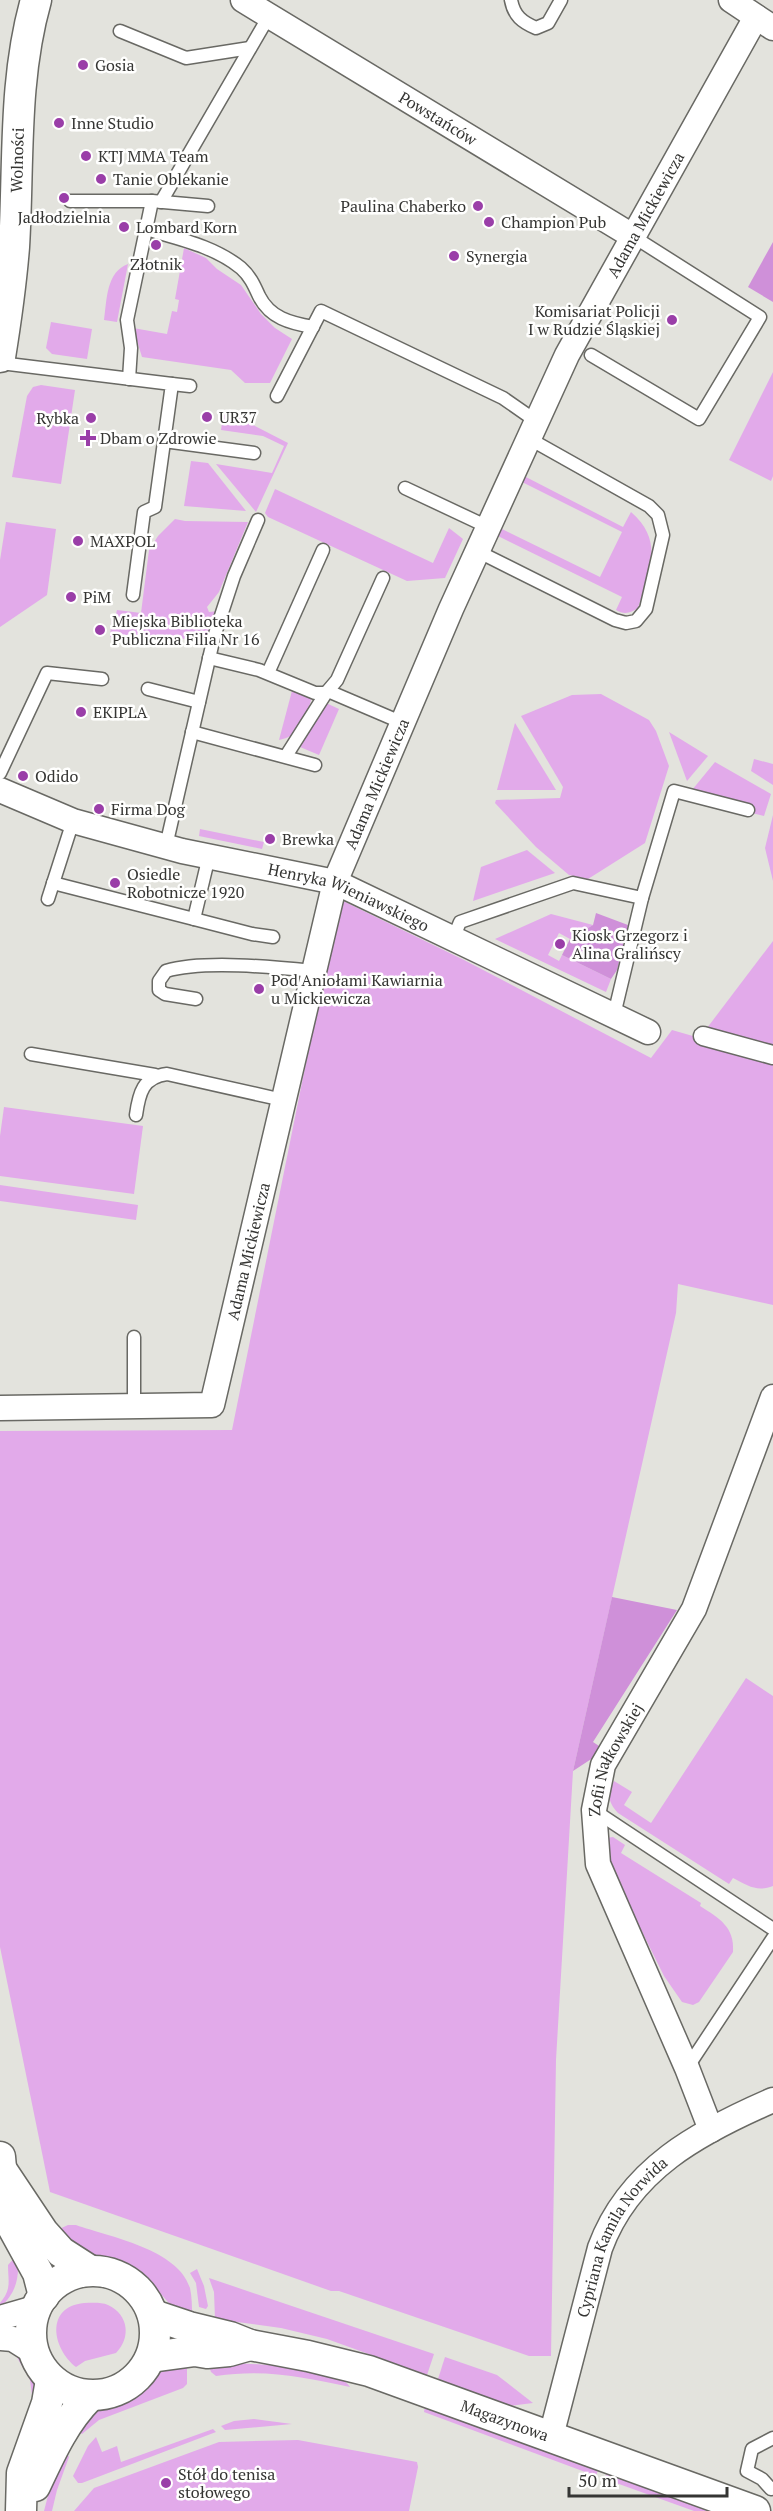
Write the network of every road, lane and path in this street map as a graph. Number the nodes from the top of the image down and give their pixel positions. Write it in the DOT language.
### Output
graph roads {
  1 [pos="36,0"];
  2 [pos="243,0"];
  3 [pos="511,0"];
  4 [pos="561,0"];
  5 [pos="731,0"];
  6 [pos="269,16"];
  7 [pos="764,23"];
  8 [pos="120,31"];
  9 [pos="12,47"];
  10 [pos="250,48"];
  11 [pos="70,201"];
  12 [pos="157,202"];
  13 [pos="208,206"];
  14 [pos="146,229"];
  15 [pos="634,237"];
  16 [pos="313,327"];
  17 [pos="0,355"];
  18 [pos="591,355"];
  19 [pos="129,379"];
  20 [pos="172,384"];
  21 [pos="190,386"];
  22 [pos="277,396"];
  23 [pos="532,429"];
  24 [pos="164,441"];
  25 [pos="254,453"];
  26 [pos="405,488"];
  27 [pos="258,520"];
  28 [pos="488,527"];
  29 [pos="323,550"];
  30 [pos="477,551"];
  31 [pos="383,578"];
  32 [pos="133,595"];
  33 [pos="209,657"];
  34 [pos="268,673"];
  35 [pos="102,679"];
  36 [pos="148,689"];
  37 [pos="327,692"];
  38 [pos="199,702"];
  39 [pos="403,723"];
  40 [pos="192,732"];
  41 [pos="286,756"];
  42 [pos="315,765"];
  43 [pos="0,773"];
  44 [pos="0,790"];
  45 [pos="748,810"];
  46 [pos="79,818"];
  47 [pos="166,846"];
  48 [pos="209,856"];
  49 [pos="335,882"];
  50 [pos="53,883"];
  51 [pos="642,898"];
  52 [pos="48,899"];
  53 [pos="194,919"];
  54 [pos="273,937"];
  55 [pos="453,939"];
  56 [pos="313,971"];
  57 [pos="196,999"];
  58 [pos="614,1015"];
  59 [pos="648,1032"];
  60 [pos="703,1036"];
  61 [pos="31,1054"];
  62 [pos="773,1055"];
  63 [pos="155,1075"];
  64 [pos="283,1100"];
  65 [pos="136,1115"];
  66 [pos="134,1337"];
  67 [pos="773,1397"];
  68 [pos="134,1406"];
  69 [pos="0,1408"];
  70 [pos="594,1810"];
  71 [pos="773,1929"];
  72 [pos="773,1938"];
  73 [pos="687,2068"];
  74 [pos="773,2100"];
  75 [pos="711,2130"];
  76 [pos="1,2164"];
  77 [pos="89,2270"];
  78 [pos="41,2302"];
  79 [pos="153,2315"];
  80 [pos="0,2318"];
  81 [pos="0,2338"];
  82 [pos="250,2345"];
  83 [pos="32,2351"];
  84 [pos="151,2357"];
  85 [pos="51,2380"];
  86 [pos="89,2397"];
  87 [pos="551,2436"];
  88 [pos="773,2438"];
  89 [pos="756,2502"];
  90 [pos="23,2511"];
  1 -- 9 [label="street, Wolności"];
  2 -- 6 [label="street, Powstańców"];
  3 -- 4 [label="lane"];
  5 -- 7 [label="street"];
  6 -- 10 [label="lane"];
  6 -- 15 [label="street, Powstańców"];
  7 -- 15 [label="street, Adama Mickiewicza"];
  8 -- 10 [label="lane"];
  9 -- 17 [label="street, Wolności"];
  10 -- 12 [label="lane"];
  11 -- 12 [label="lane"];
  12 -- 13 [label="lane"];
  12 -- 14 [label="lane"];
  14 -- 16 [label="lane"];
  14 -- 19 [label="lane"];
  15 -- 18 [label="lane"];
  15 -- 23 [label="street, Adama Mickiewicza"];
  16 -- 22 [label="lane"];
  16 -- 23 [label="lane"];
  17 -- 19 [label="lane"];
  19 -- 20 [label="lane"];
  20 -- 21 [label="lane"];
  20 -- 24 [label="lane"];
  23 -- 28 [label="street, Adama Mickiewicza"];
  23 -- 30 [label="lane"];
  24 -- 25 [label="lane"];
  24 -- 32 [label="lane"];
  26 -- 28 [label="lane"];
  27 -- 33 [label="lane"];
  28 -- 30 [label="street, Adama Mickiewicza"];
  29 -- 34 [label="lane"];
  30 -- 39 [label="street, Adama Mickiewicza"];
  31 -- 37 [label="lane"];
  33 -- 34 [label="lane"];
  33 -- 38 [label="lane"];
  34 -- 37 [label="lane"];
  35 -- 43 [label="lane"];
  36 -- 38 [label="lane"];
  37 -- 39 [label="lane"];
  37 -- 41 [label="lane"];
  38 -- 40 [label="lane"];
  39 -- 49 [label="street, Adama Mickiewicza"];
  40 -- 41 [label="lane"];
  40 -- 47 [label="lane"];
  41 -- 42 [label="lane"];
  44 -- 46 [label="street, Henryka Wieniawskiego"];
  45 -- 51 [label="lane"];
  46 -- 47 [label="street, Henryka Wieniawskiego"];
  46 -- 50 [label="lane"];
  47 -- 48 [label="street, Henryka Wieniawskiego"];
  48 -- 49 [label="street, Henryka Wieniawskiego"];
  48 -- 53 [label="lane"];
  49 -- 55 [label="street, Henryka Wieniawskiego"];
  49 -- 56 [label="street, Adama Mickiewicza"];
  50 -- 52 [label="lane"];
  50 -- 53 [label="lane"];
  51 -- 55 [label="lane"];
  51 -- 58 [label="lane"];
  53 -- 54 [label="lane"];
  55 -- 58 [label="street, Henryka Wieniawskiego"];
  56 -- 57 [label="lane"];
  56 -- 64 [label="street, Adama Mickiewicza"];
  58 -- 59 [label="street, Henryka Wieniawskiego"];
  60 -- 62 [label="street"];
  61 -- 63 [label="lane"];
  63 -- 64 [label="lane"];
  63 -- 65 [label="lane"];
  64 -- 68 [label="street, Adama Mickiewicza"];
  66 -- 68 [label="lane"];
  67 -- 70 [label="street, Zofii Nałkowskiej"];
  68 -- 69 [label="street, Adama Mickiewicza"];
  70 -- 71 [label="lane"];
  70 -- 73 [label="street, Zofii Nałkowskiej"];
  72 -- 73 [label="lane"];
  73 -- 75 [label="street, Zofii Nałkowskiej"];
  74 -- 75 [label="street, Cypriana Kamila Norwida"];
  75 -- 87 [label="street, Cypriana Kamila Norwida"];
  76 -- 77 [label="street"];
  76 -- 78 [label="street"];
  77 -- 78 [label="street"];
  77 -- 79 [label="street"];
  78 -- 80 [label="street"];
  78 -- 83 [label="street"];
  79 -- 82 [label="street"];
  79 -- 84 [label="street"];
  81 -- 83 [label="street"];
  82 -- 84 [label="street"];
  82 -- 87 [label="street, Magazynowa"];
  83 -- 85 [label="street"];
  84 -- 86 [label="street"];
  85 -- 86 [label="street"];
  85 -- 90 [label="street"];
  86 -- 90 [label="street"];
  87 -- 89 [label="street, Magazynowa"];
  88 -- 89 [label="lane"];
}
